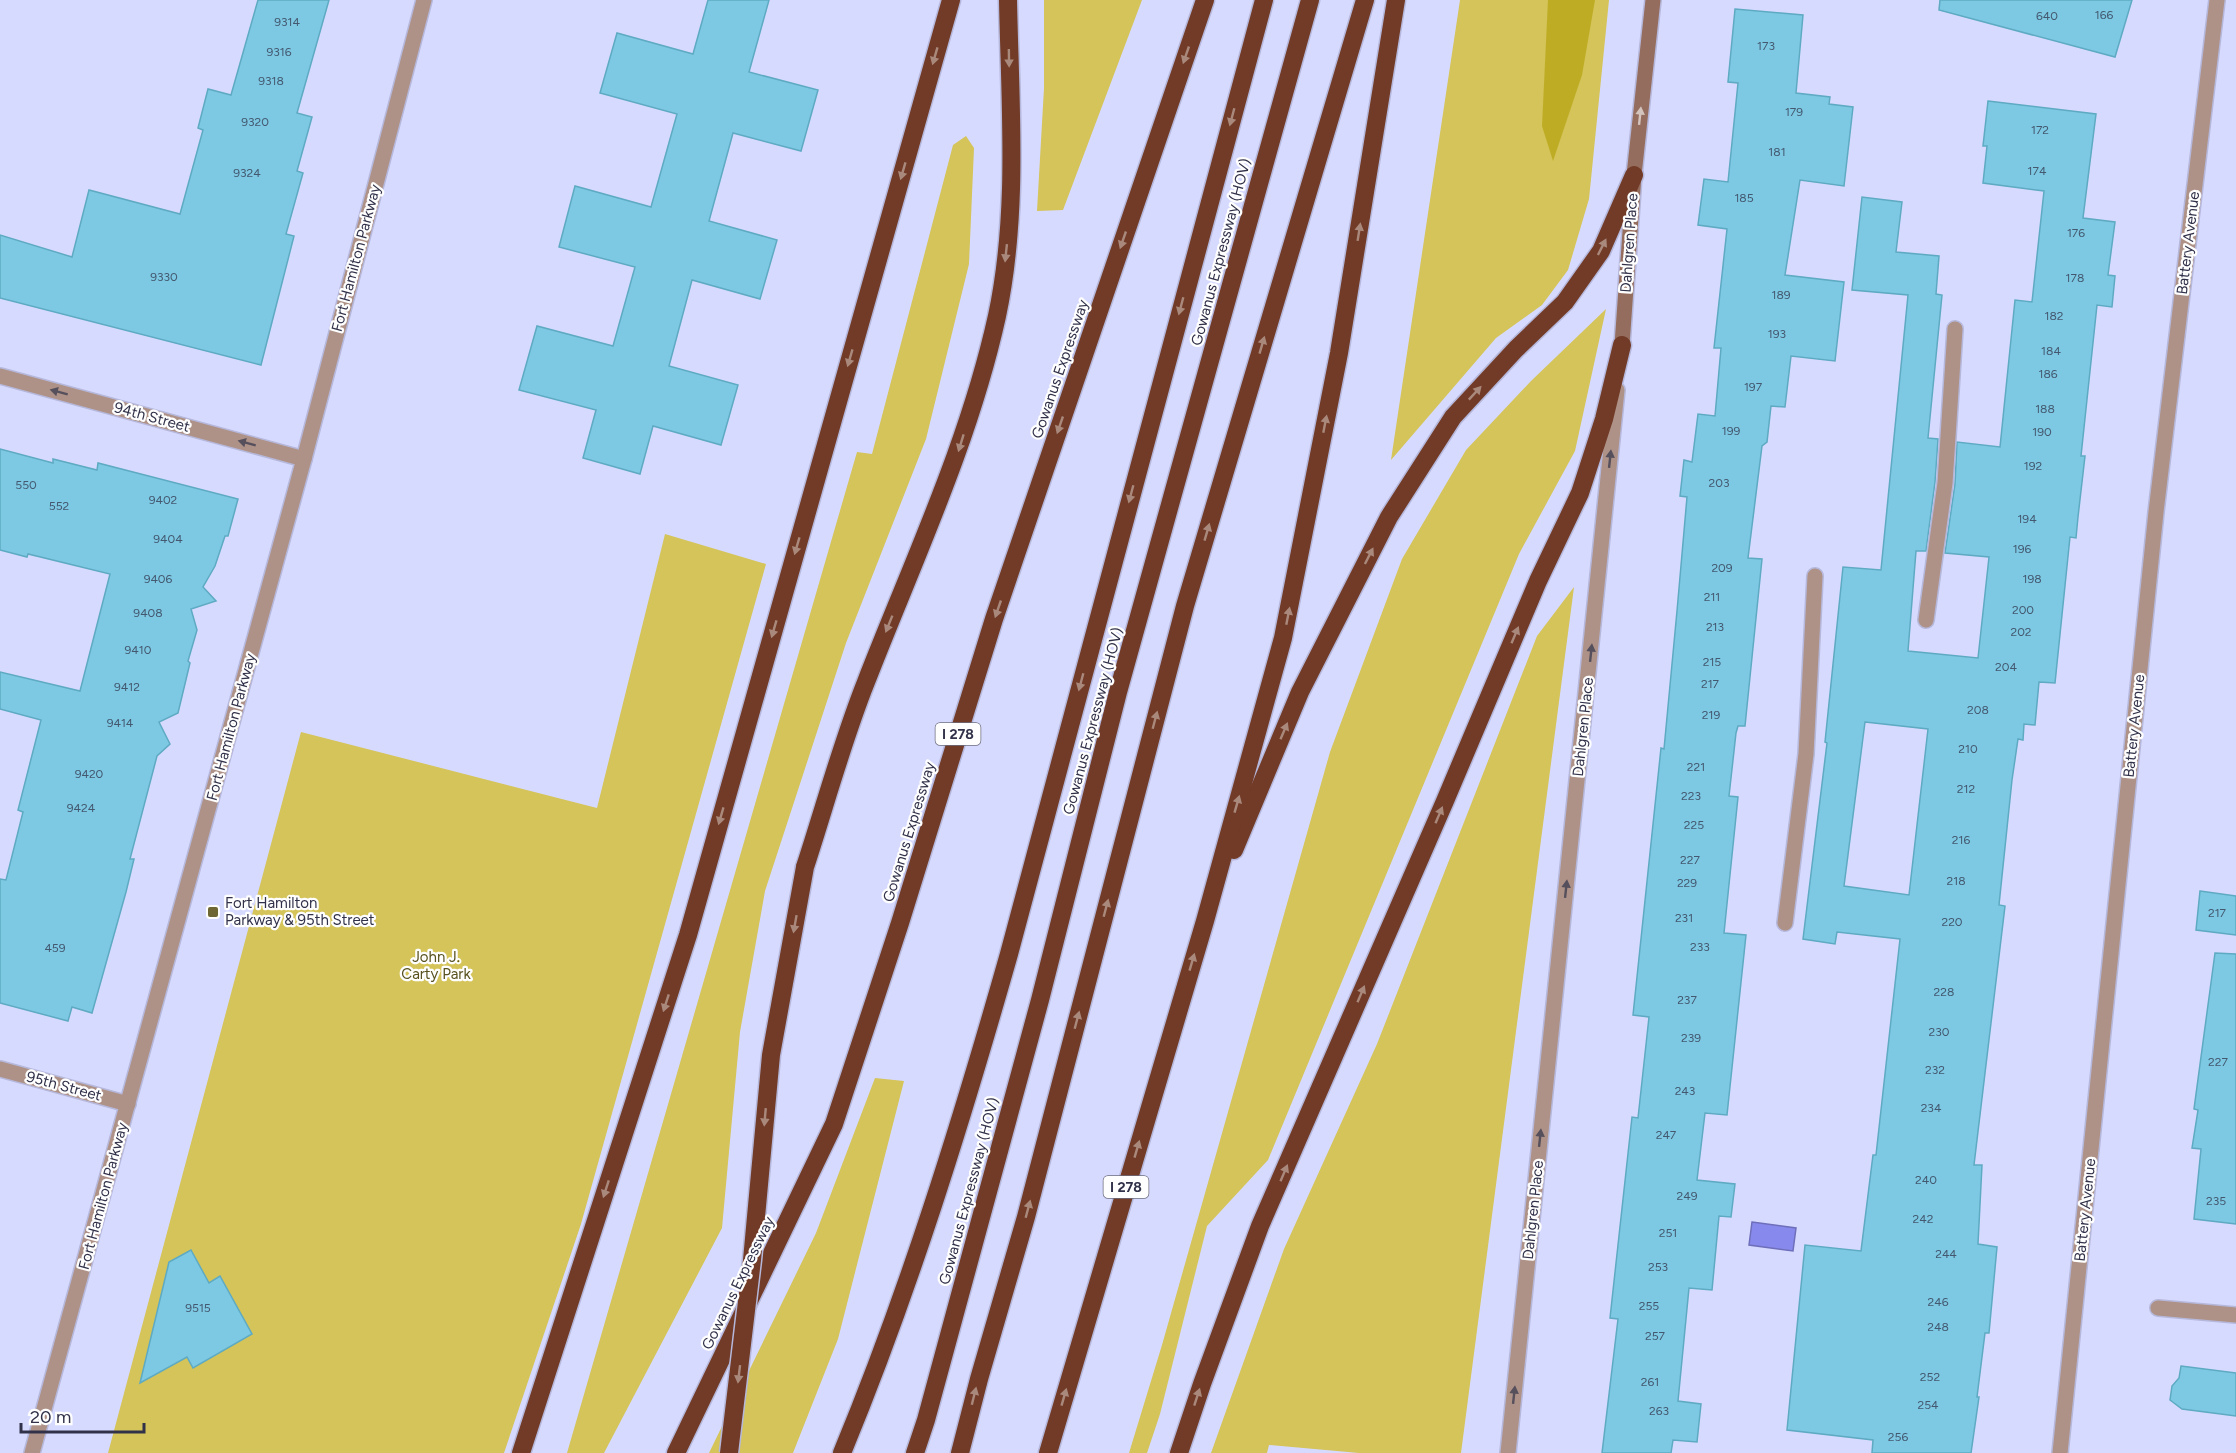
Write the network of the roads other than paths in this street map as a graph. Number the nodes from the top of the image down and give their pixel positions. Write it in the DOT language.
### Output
graph roads {
  1 [pos="424,0"];
  2 [pos="951,0"];
  3 [pos="1008,0"];
  4 [pos="1205,0"];
  5 [pos="1264,0"];
  6 [pos="1310,0"];
  7 [pos="1365,0"];
  8 [pos="1396,0"];
  9 [pos="1653,0"];
  10 [pos="2217,0"];
  11 [pos="1634,175"];
  12 [pos="1954,329"];
  13 [pos="1622,345"];
  14 [pos="0,376"];
  15 [pos="304,459"];
  16 [pos="1815,576"];
  17 [pos="1926,620"];
  18 [pos="1204,921"];
  19 [pos="1785,923"];
  20 [pos="0,1069"];
  21 [pos="128,1104"];
  22 [pos="2158,1308"];
  23 [pos="2236,1315"];
  24 [pos="32,1453"];
  25 [pos="521,1453"];
  26 [pos="676,1453"];
  27 [pos="729,1453"];
  28 [pos="842,1453"];
  29 [pos="915,1453"];
  30 [pos="960,1453"];
  31 [pos="1048,1453"];
  32 [pos="1179,1453"];
  33 [pos="1508,1453"];
  34 [pos="2060,1453"];
  1 -- 15 [label="street, Fort Hamilton Parkway"];
  2 -- 25 [label="highway, one-way"];
  3 -- 27 [label="highway, one-way, bridge"];
  4 -- 26 [label="highway, Gowanus Expressway / I 278, one-way"];
  5 -- 28 [label="highway, one-way"];
  6 -- 29 [label="highway, Gowanus Expressway (HOV)"];
  30 -- 7 [label="highway, one-way"];
  18 -- 8 [label="highway, I 278, one-way"];
  11 -- 9 [label="main road, Dahlgren Place, one-way"];
  10 -- 34 [label="street, Battery Avenue"];
  11 -- 13 [label="main road, Dahlgren Place"];
  18 -- 11 [label="highway, one-way"];
  12 -- 17 [label="street"];
  32 -- 13 [label="highway, one-way"];
  33 -- 13 [label="street, Dahlgren Place, one-way"];
  15 -- 14 [label="street, 94th Street, one-way"];
  15 -- 21 [label="street, Fort Hamilton Parkway"];
  16 -- 19 [label="street"];
  31 -- 18 [label="highway, I 278, one-way"];
  20 -- 21 [label="street, 95th Street"];
  21 -- 24 [label="street, Fort Hamilton Parkway"];
  22 -- 23 [label="street"];
}
